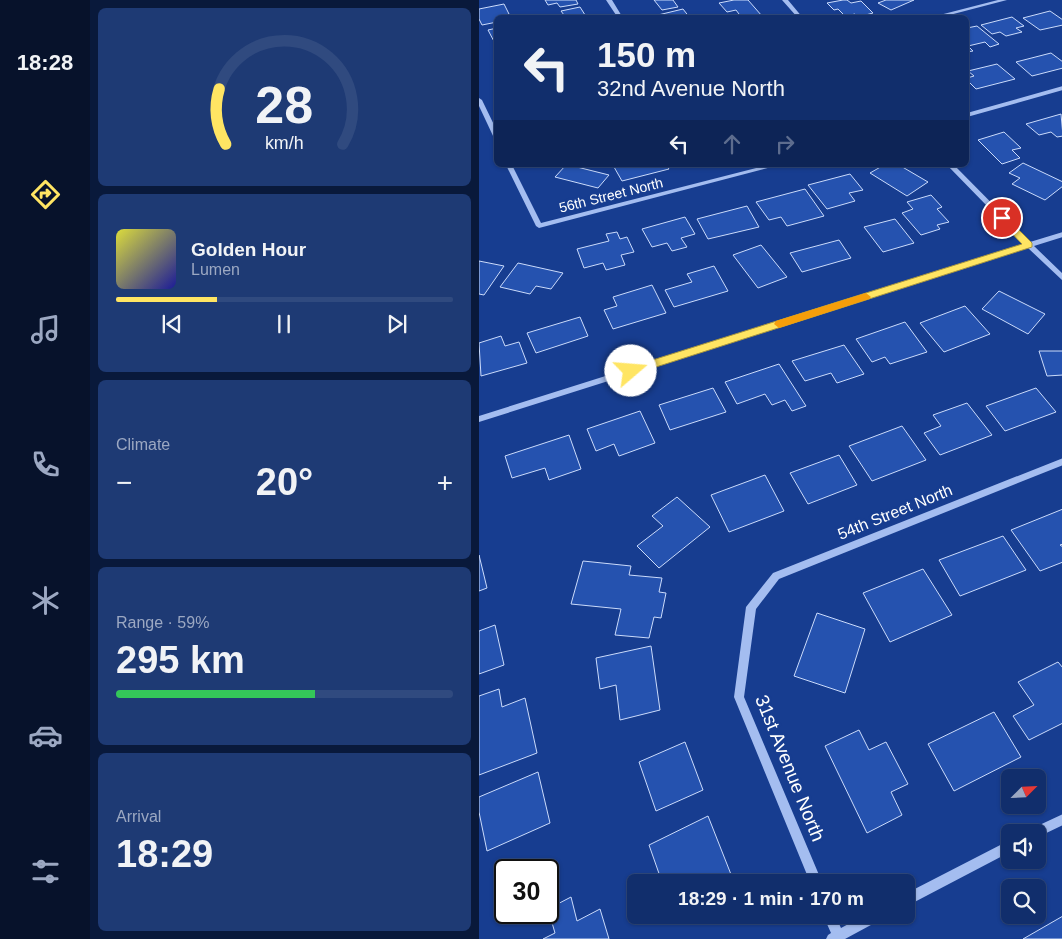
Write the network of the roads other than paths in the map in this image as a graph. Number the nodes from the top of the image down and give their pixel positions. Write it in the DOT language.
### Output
graph roads {
  1 [pos="609,0"];
  2 [pos="785,0"];
  3 [pos="1004,0"];
  4 [pos="619,15"];
  5 [pos="798,15"];
  6 [pos="942,15"];
  7 [pos="1062,88"];
  8 [pos="479,100"];
  9 [pos="969,114"];
  10 [pos="487,120"];
  11 [pos="479,122"];
  12 [pos="494,133"];
  13 [pos="510,167"];
  14 [pos="768,167"];
  15 [pos="952,167"];
  16 [pos="1062,234"];
  17 [pos="1028,245"];
  18 [pos="1062,280"];
  19 [pos="479,419"];
  20 [pos="1062,461"];
  21 [pos="751,607"];
  22 [pos="1062,819"];
  23 [pos="1046,827"];
  24 [pos="1001,851"];
  25 [pos="813,874"];
  26 [pos="915,896"];
  27 [pos="831,924"];
  28 [pos="860,924"];
  29 [pos="835,937"];
  1 -- 4 [label="street"];
  2 -- 5 [label="street"];
  3 -- 6 [label="street"];
  7 -- 9 [label="street"];
  8 -- 10 [label="street"];
  10 -- 11 [label="street"];
  10 -- 12 [label="street"];
  13 -- 14 [label="street, 56th Street North"];
  15 -- 17 [label="street"];
  16 -- 17 [label="street"];
  17 -- 18 [label="street"];
  17 -- 19 [label="street"];
  20 -- 21 [label="street, 54th Street North"];
  21 -- 25 [label="street, 31st Avenue North"];
  22 -- 23 [label="street"];
  24 -- 26 [label="street"];
  27 -- 29 [label="street"];
  28 -- 29 [label="street"];
}
